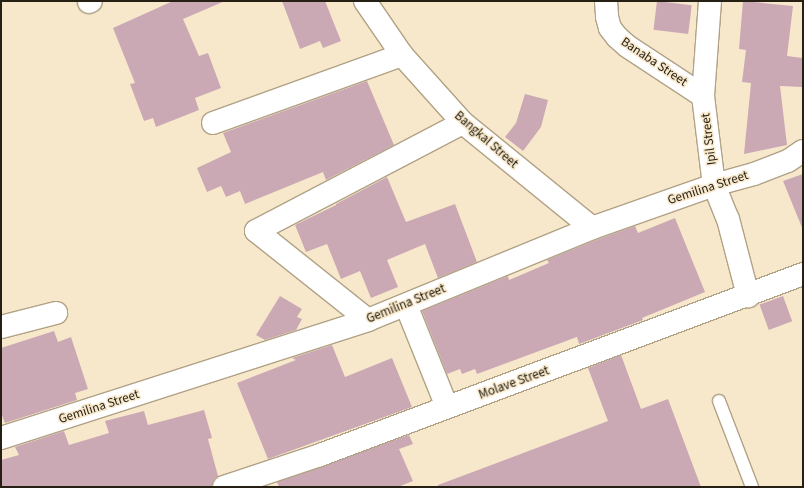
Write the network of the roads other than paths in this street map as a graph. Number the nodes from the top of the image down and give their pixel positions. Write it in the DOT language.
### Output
graph roads {
  1 [pos="364,1"];
  2 [pos="606,1"];
  3 [pos="710,1"];
  4 [pos="402,56"];
  5 [pos="703,96"];
  6 [pos="213,123"];
  7 [pos="463,123"];
  8 [pos="803,151"];
  9 [pos="714,185"];
  10 [pos="592,228"];
  11 [pos="803,274"];
  12 [pos="748,296"];
  13 [pos="406,305"];
  14 [pos="56,313"];
  15 [pos="368,320"];
  16 [pos="1,327"];
  17 [pos="719,401"];
  18 [pos="447,407"];
  19 [pos="1,438"];
  20 [pos="224,487"];
  21 [pos="752,487"];
  1 -- 4 [label="street, Bangkal Street"];
  2 -- 5 [label="street, Banaba Street"];
  3 -- 5 [label="street, Ipil Street"];
  4 -- 6 [label="street"];
  4 -- 7 [label="street, Bangkal Street"];
  5 -- 9 [label="street, Ipil Street"];
  7 -- 10 [label="street, Bangkal Street"];
  7 -- 15 [label="street"];
  8 -- 9 [label="street, Gemilina Street"];
  9 -- 10 [label="street, Gemilina Street"];
  9 -- 12 [label="street, Ipil Street"];
  10 -- 13 [label="street, Gemilina Street"];
  11 -- 12 [label="street, Molave Street"];
  12 -- 18 [label="street, Molave Street"];
  13 -- 15 [label="street, Gemilina Street"];
  13 -- 18 [label="street"];
  14 -- 16 [label="street"];
  15 -- 19 [label="street, Gemilina Street"];
  17 -- 21 [label="lane"];
  18 -- 20 [label="street, Molave Street"];
}
